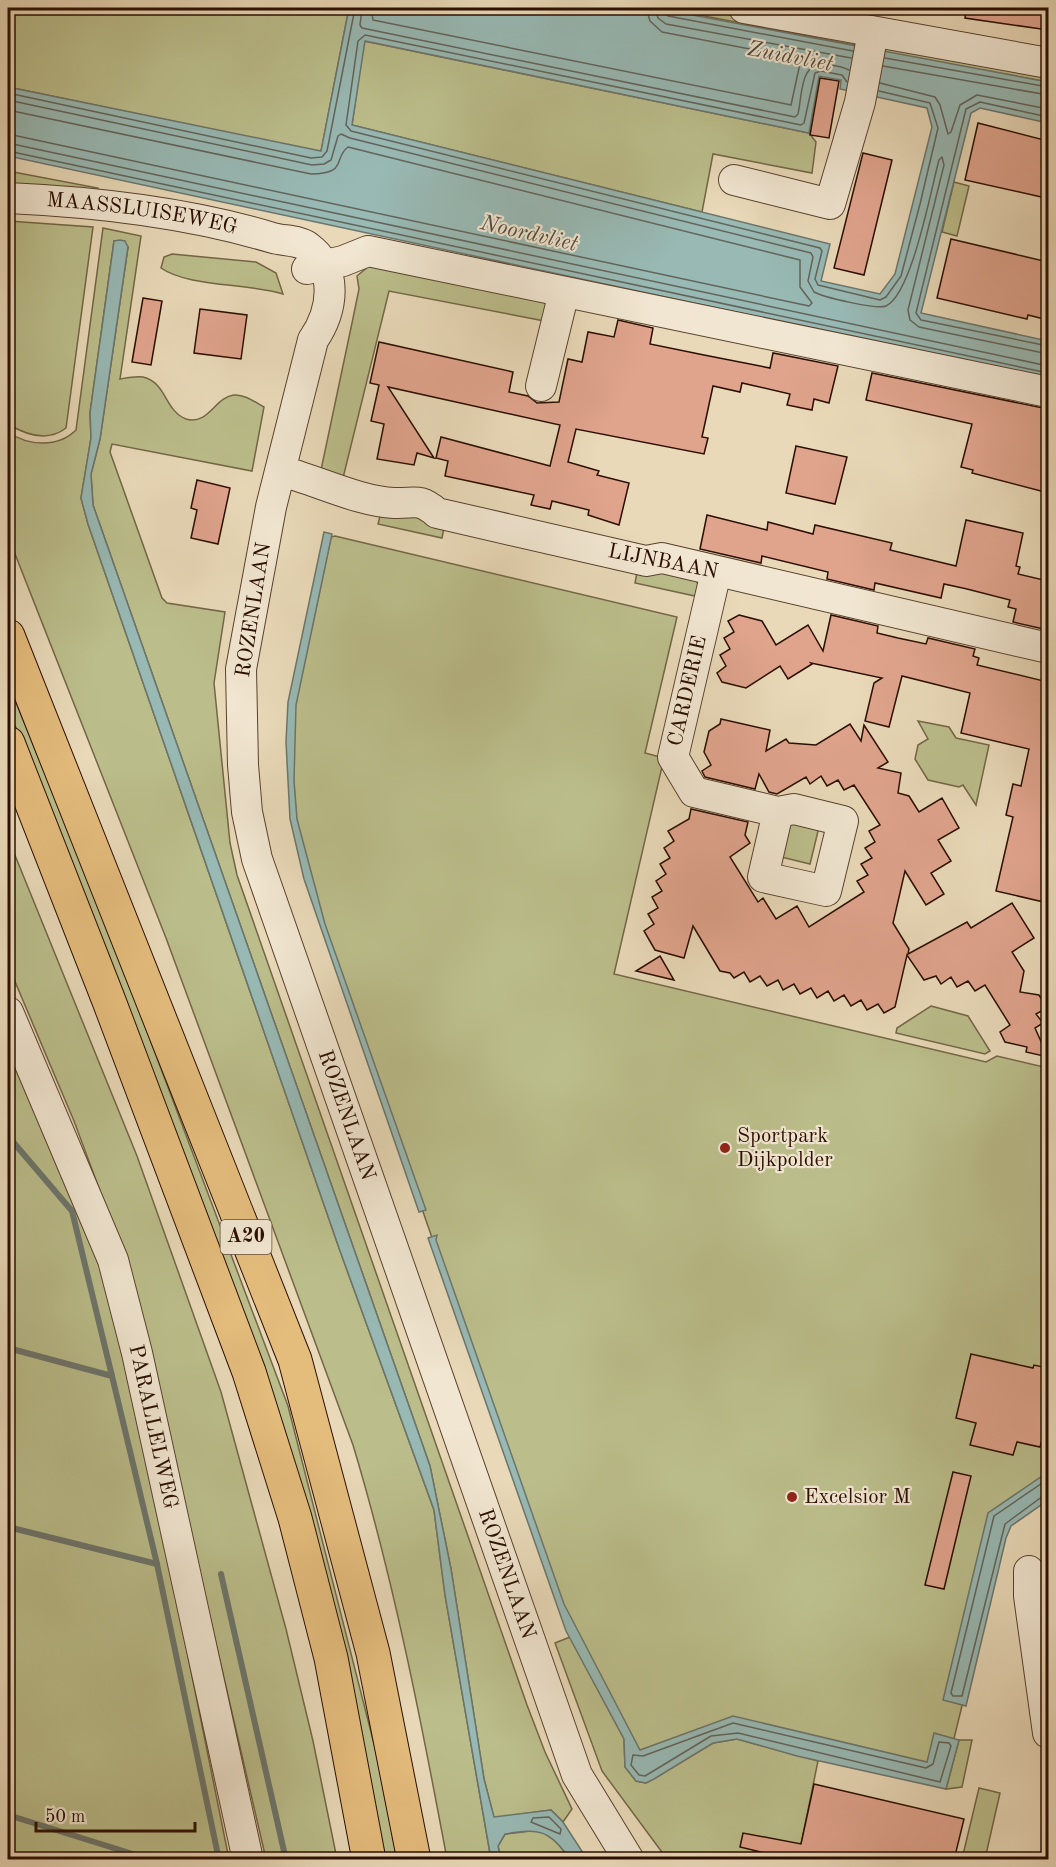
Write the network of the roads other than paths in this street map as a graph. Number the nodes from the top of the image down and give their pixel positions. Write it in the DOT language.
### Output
graph roads {
  1 [pos="744,8"];
  2 [pos="864,23"];
  3 [pos="1048,63"];
  4 [pos="734,180"];
  5 [pos="8,198"];
  6 [pos="314,267"];
  7 [pos="564,292"];
  8 [pos="541,386"];
  9 [pos="1048,392"];
  10 [pos="281,471"];
  11 [pos="716,572"];
  12 [pos="8,636"];
  13 [pos="1048,648"];
  14 [pos="8,743"];
  15 [pos="778,812"];
  16 [pos="8,1012"];
  17 [pos="1029,1571"];
  18 [pos="1048,1733"];
  19 [pos="248,1860"];
  20 [pos="369,1860"];
  21 [pos="414,1860"];
  22 [pos="629,1860"];
  1 -- 2 [label="street"];
  2 -- 3 [label="street"];
  2 -- 4 [label="street"];
  5 -- 6 [label="street, MAASSLUISEWEG"];
  6 -- 7 [label="street"];
  6 -- 10 [label="street, ROZENLAAN"];
  7 -- 8 [label="street"];
  7 -- 9 [label="street"];
  10 -- 11 [label="street, LIJNBAAN"];
  10 -- 22 [label="street, ROZENLAAN"];
  11 -- 13 [label="street, LIJNBAAN"];
  11 -- 15 [label="street, CARDERIE"];
  12 -- 21 [label="highway, A20"];
  14 -- 20 [label="highway, A20"];
  16 -- 19 [label="street, PARALLELWEG"];
  17 -- 18 [label="street"];
}
